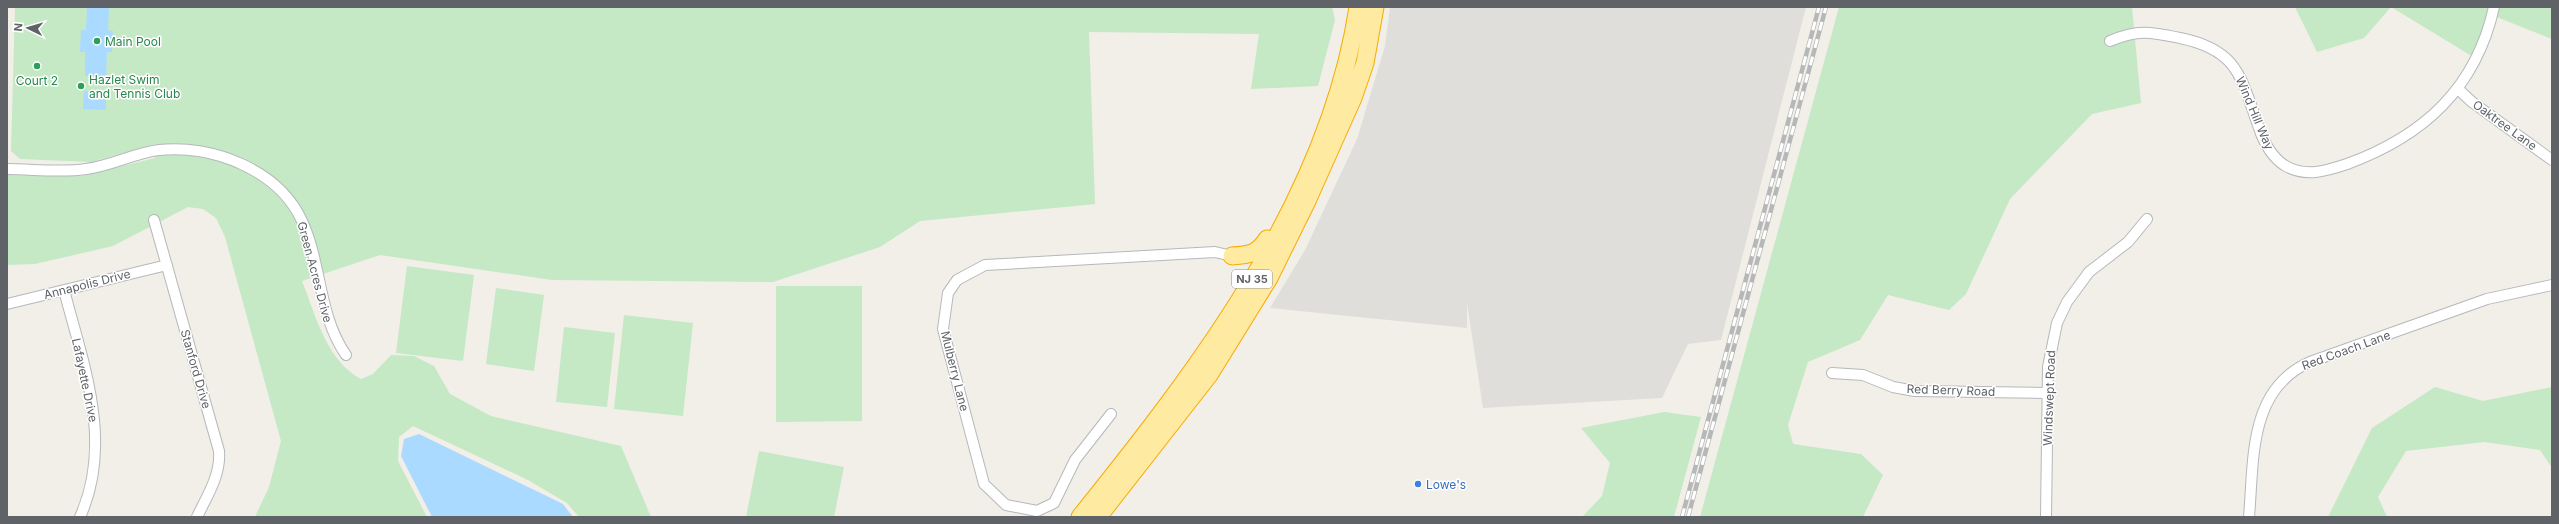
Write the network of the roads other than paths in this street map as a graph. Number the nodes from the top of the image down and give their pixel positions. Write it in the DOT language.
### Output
graph roads {
  1 [pos="1358,7"];
  2 [pos="1375,7"];
  3 [pos="2494,7"];
  4 [pos="2110,41"];
  5 [pos="2458,89"];
  6 [pos="2552,160"];
  7 [pos="7,169"];
  8 [pos="1290,211"];
  9 [pos="2147,219"];
  10 [pos="154,220"];
  11 [pos="1232,256"];
  12 [pos="167,264"];
  13 [pos="2552,286"];
  14 [pos="64,290"];
  15 [pos="7,304"];
  16 [pos="1231,315"];
  17 [pos="346,355"];
  18 [pos="1832,373"];
  19 [pos="2048,393"];
  20 [pos="1111,414"];
  21 [pos="80,517"];
  22 [pos="197,517"];
  23 [pos="1080,517"];
  24 [pos="1098,517"];
  25 [pos="2046,517"];
  26 [pos="2249,517"];
  1 -- 8 [label="highway, NJ 35"];
  2 -- 24 [label="highway, NJ 35"];
  3 -- 5 [label="street, Wind Hill Way"];
  4 -- 5 [label="street, Wind Hill Way"];
  5 -- 6 [label="street, Oaktree Lane"];
  7 -- 17 [label="street, Green Acres Drive"];
  8 -- 11 [label="highway"];
  8 -- 16 [label="highway, NJ 35"];
  9 -- 19 [label="street, Windswept Road"];
  10 -- 12 [label="street, Stanford Drive"];
  11 -- 16 [label="highway"];
  11 -- 20 [label="street, Mulberry Lane"];
  12 -- 14 [label="street, Annapolis Drive"];
  12 -- 22 [label="street, Stanford Drive"];
  13 -- 26 [label="street, Red Coach Lane"];
  14 -- 15 [label="street, Annapolis Drive"];
  14 -- 21 [label="street, Lafayette Drive"];
  16 -- 23 [label="highway, NJ 35"];
  18 -- 19 [label="street, Red Berry Road"];
  19 -- 25 [label="street, Windswept Road"];
}
